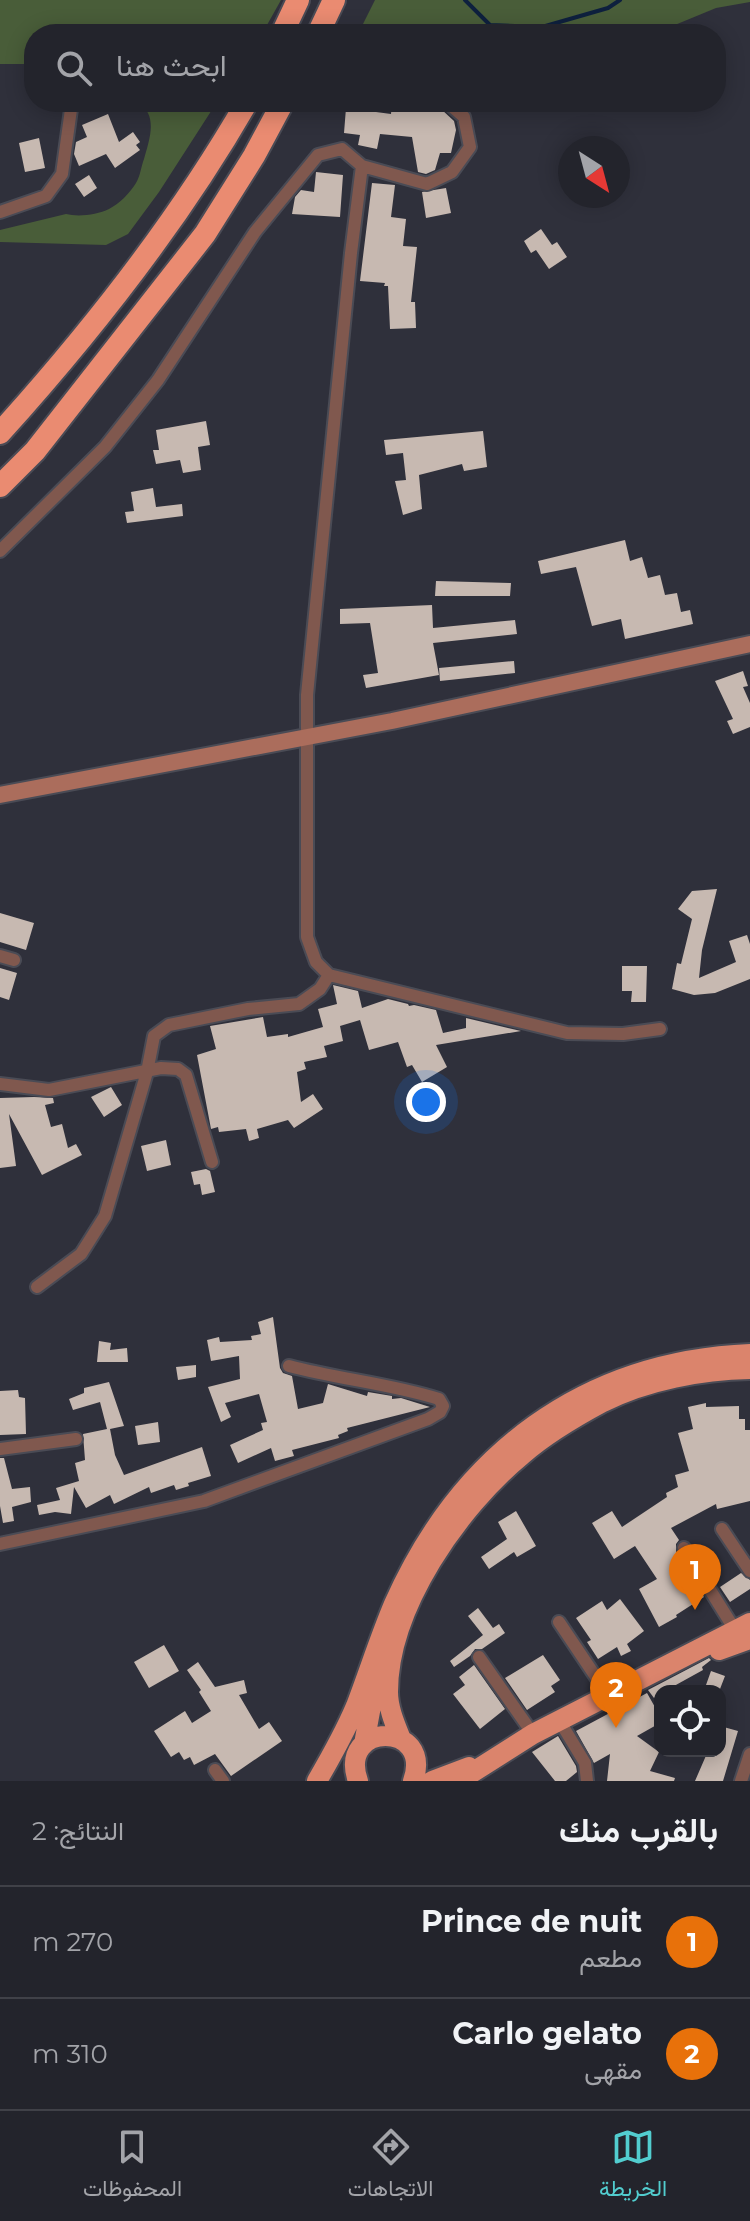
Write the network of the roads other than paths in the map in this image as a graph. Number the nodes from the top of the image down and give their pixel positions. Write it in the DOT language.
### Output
graph roads {
  1 [pos="298,0"];
  2 [pos="334,0"];
  3 [pos="287,24"];
  4 [pos="323,24"];
  5 [pos="71,112"];
  6 [pos="241,112"];
  7 [pos="278,112"];
  8 [pos="458,112"];
  9 [pos="362,166"];
  10 [pos="0,212"];
  11 [pos="0,433"];
  12 [pos="0,486"];
  13 [pos="0,551"];
  14 [pos="750,644"];
  15 [pos="305,736"];
  16 [pos="0,795"];
  17 [pos="0,956"];
  18 [pos="14,960"];
  19 [pos="329,975"];
  20 [pos="660,1029"];
  21 [pos="147,1072"];
  22 [pos="0,1084"];
  23 [pos="212,1162"];
  24 [pos="37,1287"];
  25 [pos="750,1354"];
  26 [pos="289,1366"];
  27 [pos="750,1369"];
  28 [pos="76,1439"];
  29 [pos="0,1449"];
  30 [pos="722,1529"];
  31 [pos="0,1544"];
  32 [pos="684,1548"];
  33 [pos="750,1571"];
  34 [pos="394,1605"];
  35 [pos="559,1622"];
  36 [pos="745,1631"];
  37 [pos="479,1657"];
  38 [pos="608,1695"];
  39 [pos="559,1720"];
  40 [pos="533,1734"];
  41 [pos="401,1739"];
  42 [pos="364,1744"];
  43 [pos="750,1754"];
  44 [pos="485,1764"];
  45 [pos="353,1778"];
  46 [pos="317,1781"];
  47 [pos="413,1781"];
  48 [pos="432,1781"];
  49 [pos="459,1781"];
  50 [pos="587,1781"];
  51 [pos="741,1781"];
  1 -- 3 [label="highway"];
  2 -- 4 [label="highway"];
  5 -- 10 [label="street"];
  6 -- 11 [label="highway"];
  7 -- 12 [label="highway"];
  8 -- 9 [label="street"];
  9 -- 13 [label="street"];
  9 -- 15 [label="street"];
  14 -- 15 [label="main road"];
  15 -- 16 [label="main road"];
  15 -- 19 [label="street"];
  17 -- 18 [label="street"];
  19 -- 20 [label="street"];
  19 -- 21 [label="street"];
  21 -- 22 [label="street"];
  21 -- 23 [label="street"];
  21 -- 24 [label="street"];
  25 -- 34 [label="highway"];
  26 -- 31 [label="street"];
  27 -- 41 [label="highway"];
  28 -- 29 [label="street"];
  30 -- 33 [label="street"];
  32 -- 36 [label="street"];
  34 -- 42 [label="highway"];
  34 -- 46 [label="highway"];
  35 -- 38 [label="street"];
  36 -- 38 [label="highway"];
  37 -- 40 [label="street"];
  38 -- 39 [label="highway"];
  39 -- 40 [label="highway"];
  39 -- 50 [label="street"];
  40 -- 44 [label="highway"];
  41 -- 42 [label="highway"];
  41 -- 47 [label="highway"];
  42 -- 45 [label="highway"];
  43 -- 51 [label="street"];
  44 -- 48 [label="highway"];
  44 -- 49 [label="highway"];
}
